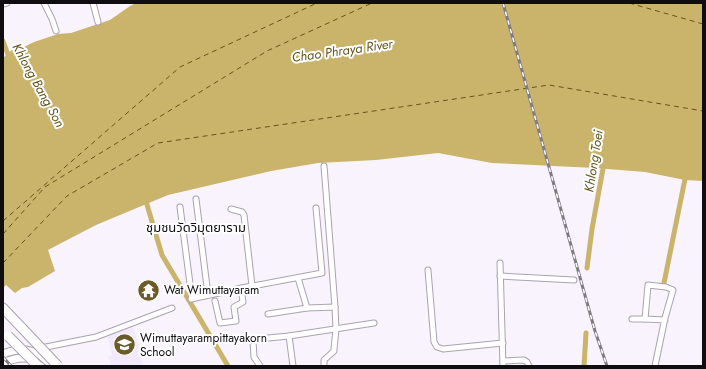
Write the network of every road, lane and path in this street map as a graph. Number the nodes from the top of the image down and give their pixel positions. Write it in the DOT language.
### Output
graph roads {
  1 [pos="7,3"];
  2 [pos="44,3"];
  3 [pos="93,3"];
  4 [pos="3,4"];
  5 [pos="98,22"];
  6 [pos="56,31"];
  7 [pos="324,166"];
  8 [pos="196,199"];
  9 [pos="180,207"];
  10 [pos="316,208"];
  11 [pos="230,209"];
  12 [pos="500,263"];
  13 [pos="428,270"];
  14 [pos="500,276"];
  15 [pos="298,278"];
  16 [pos="574,280"];
  17 [pos="252,286"];
  18 [pos="241,288"];
  19 [pos="208,296"];
  20 [pos="215,301"];
  21 [pos="335,307"];
  22 [pos="3,308"];
  23 [pos="172,308"];
  24 [pos="306,308"];
  25 [pos="268,314"];
  26 [pos="632,319"];
  27 [pos="645,319"];
  28 [pos="665,320"];
  29 [pos="374,323"];
  30 [pos="336,329"];
  31 [pos="3,330"];
  32 [pos="289,336"];
  33 [pos="268,338"];
  34 [pos="253,341"];
  35 [pos="503,343"];
  36 [pos="32,350"];
  37 [pos="4,361"];
  38 [pos="503,364"];
  39 [pos="38,366"];
  40 [pos="42,366"];
  41 [pos="52,366"];
  42 [pos="58,366"];
  43 [pos="258,366"];
  44 [pos="293,366"];
  45 [pos="324,366"];
  46 [pos="529,366"];
  47 [pos="655,366"];
  1 -- 4 [label="street"];
  2 -- 6 [label="street"];
  3 -- 5 [label="street"];
  7 -- 21 [label="street"];
  8 -- 19 [label="street"];
  9 -- 19 [label="street"];
  10 -- 15 [label="street"];
  11 -- 17 [label="street"];
  12 -- 14 [label="street"];
  13 -- 35 [label="street"];
  14 -- 16 [label="street"];
  14 -- 35 [label="street"];
  15 -- 17 [label="street"];
  15 -- 24 [label="street"];
  17 -- 18 [label="street"];
  18 -- 19 [label="street"];
  18 -- 20 [label="street"];
  21 -- 24 [label="street"];
  21 -- 30 [label="street"];
  22 -- 42 [label="highway, bridge"];
  23 -- 36 [label="street"];
  24 -- 25 [label="street"];
  26 -- 27 [label="street"];
  27 -- 28 [label="street"];
  27 -- 28 [label="street"];
  28 -- 47 [label="street"];
  29 -- 30 [label="street"];
  30 -- 32 [label="street"];
  30 -- 45 [label="street"];
  31 -- 39 [label="highway, bridge"];
  32 -- 33 [label="street"];
  32 -- 44 [label="street"];
  34 -- 43 [label="street"];
  35 -- 38 [label="street"];
  36 -- 37 [label="main road"];
  36 -- 41 [label="main road"];
  37 -- 40 [label="main road"];
  38 -- 46 [label="street"];
}
